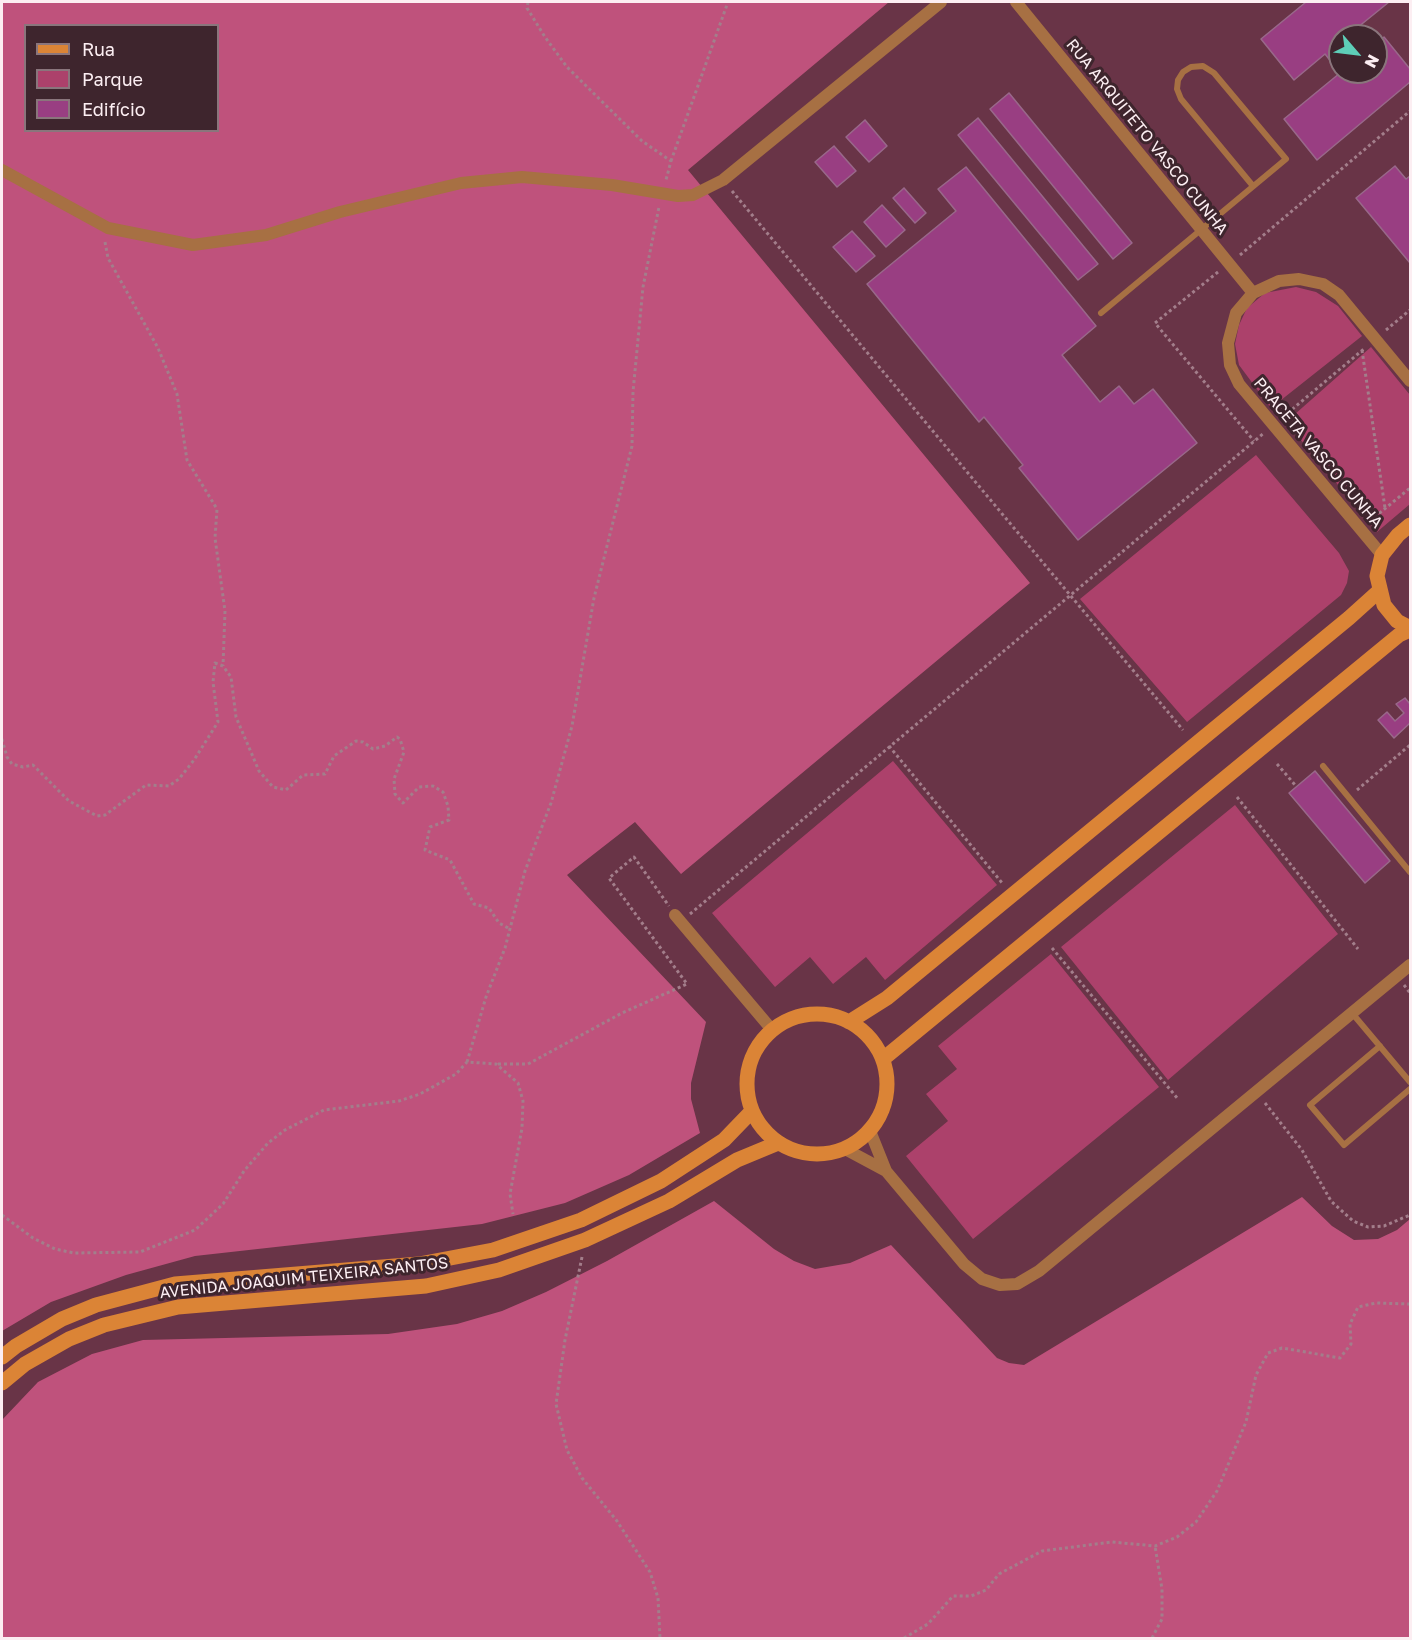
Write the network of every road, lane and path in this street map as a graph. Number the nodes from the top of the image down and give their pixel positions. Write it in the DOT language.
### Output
graph roads {
  1 [pos="528,2"];
  2 [pos="728,2"];
  3 [pos="941,2"];
  4 [pos="1016,2"];
  5 [pos="1410,111"];
  6 [pos="671,161"];
  7 [pos="2,170"];
  8 [pos="723,180"];
  9 [pos="1252,186"];
  10 [pos="662,194"];
  11 [pos="108,228"];
  12 [pos="1202,230"];
  13 [pos="1229,264"];
  14 [pos="1253,293"];
  15 [pos="1410,310"];
  16 [pos="1101,313"];
  17 [pos="1376,339"];
  18 [pos="1362,350"];
  19 [pos="1410,381"];
  20 [pos="1273,425"];
  21 [pos="1254,441"];
  22 [pos="1410,488"];
  23 [pos="1385,508"];
  24 [pos="1410,525"];
  25 [pos="1360,530"];
  26 [pos="1382,555"];
  27 [pos="1379,591"];
  28 [pos="1070,595"];
  29 [pos="1410,629"];
  30 [pos="223,666"];
  31 [pos="1183,730"];
  32 [pos="2,739"];
  33 [pos="1410,745"];
  34 [pos="889,746"];
  35 [pos="1277,764"];
  36 [pos="1323,766"];
  37 [pos="1296,786"];
  38 [pos="1237,797"];
  39 [pos="1348,797"];
  40 [pos="1410,872"];
  41 [pos="1012,895"];
  42 [pos="678,918"];
  43 [pos="510,929"];
  44 [pos="1052,948"];
  45 [pos="1358,949"];
  46 [pos="1410,965"];
  47 [pos="1352,1013"];
  48 [pos="849,1022"];
  49 [pos="773,1031"];
  50 [pos="1380,1046"];
  51 [pos="883,1059"];
  52 [pos="467,1062"];
  53 [pos="496,1064"];
  54 [pos="1410,1082"];
  55 [pos="1410,1089"];
  56 [pos="1257,1092"];
  57 [pos="1178,1099"];
  58 [pos="752,1111"];
  59 [pos="870,1131"];
  60 [pos="778,1143"];
  61 [pos="846,1149"];
  62 [pos="886,1171"];
  63 [pos="513,1214"];
  64 [pos="2,1215"];
  65 [pos="1410,1217"];
  66 [pos="585,1240"];
  67 [pos="1410,1304"];
  68 [pos="2,1357"];
  69 [pos="2,1383"];
  70 [pos="1155,1546"];
  71 [pos="660,1638"];
  72 [pos="904,1638"];
  73 [pos="1152,1638"];
  1 -- 6 [label="path"];
  2 -- 6 [label="path"];
  3 -- 8 [label="street"];
  4 -- 12 [label="street, RUA ARQUITETO VASCO CUNHA"];
  5 -- 13 [label="path"];
  6 -- 10 [label="path"];
  7 -- 11 [label="street"];
  8 -- 10 [label="street"];
  8 -- 28 [label="path"];
  9 -- 9 [label="lane"];
  9 -- 12 [label="lane"];
  10 -- 11 [label="street"];
  10 -- 43 [label="path"];
  11 -- 30 [label="path"];
  12 -- 13 [label="street, RUA ARQUITETO VASCO CUNHA"];
  12 -- 16 [label="lane"];
  13 -- 14 [label="street, RUA ARQUITETO VASCO CUNHA"];
  13 -- 21 [label="path"];
  14 -- 17 [label="street, PRACETA VASCO CUNHA"];
  14 -- 20 [label="street, PRACETA VASCO CUNHA"];
  15 -- 17 [label="path"];
  17 -- 18 [label="path"];
  17 -- 19 [label="street, PRACETA VASCO CUNHA"];
  18 -- 20 [label="path"];
  18 -- 23 [label="path"];
  20 -- 21 [label="path"];
  20 -- 25 [label="street, PRACETA VASCO CUNHA"];
  21 -- 28 [label="path"];
  22 -- 23 [label="path"];
  23 -- 25 [label="path"];
  24 -- 26 [label="street"];
  25 -- 26 [label="street, PRACETA VASCO CUNHA"];
  26 -- 27 [label="street"];
  27 -- 29 [label="street"];
  27 -- 41 [label="street"];
  28 -- 31 [label="path"];
  28 -- 34 [label="path"];
  29 -- 51 [label="street"];
  30 -- 32 [label="path"];
  30 -- 43 [label="path"];
  33 -- 39 [label="path"];
  34 -- 41 [label="path"];
  34 -- 42 [label="path"];
  35 -- 37 [label="path"];
  36 -- 39 [label="lane"];
  38 -- 45 [label="path"];
  39 -- 40 [label="lane"];
  41 -- 48 [label="street"];
  42 -- 49 [label="street"];
  42 -- 53 [label="path"];
  43 -- 52 [label="path"];
  44 -- 57 [label="path"];
  46 -- 47 [label="street"];
  47 -- 50 [label="lane"];
  47 -- 56 [label="street"];
  48 -- 49 [label="street"];
  48 -- 51 [label="street"];
  49 -- 58 [label="street"];
  50 -- 54 [label="lane"];
  50 -- 55 [label="lane"];
  51 -- 59 [label="street"];
  52 -- 53 [label="path"];
  52 -- 64 [label="path"];
  53 -- 63 [label="path"];
  56 -- 62 [label="street"];
  56 -- 65 [label="path"];
  58 -- 60 [label="street"];
  58 -- 68 [label="street, AVENIDA JOAQUIM TEIXEIRA SANTOS"];
  59 -- 61 [label="street"];
  59 -- 62 [label="street"];
  60 -- 61 [label="street"];
  60 -- 66 [label="street, AVENIDA JOAQUIM TEIXEIRA SANTOS"];
  61 -- 62 [label="street"];
  66 -- 69 [label="street, AVENIDA JOAQUIM TEIXEIRA SANTOS"];
  66 -- 71 [label="path"];
  67 -- 70 [label="path"];
  70 -- 72 [label="path"];
  70 -- 73 [label="path"];
}
